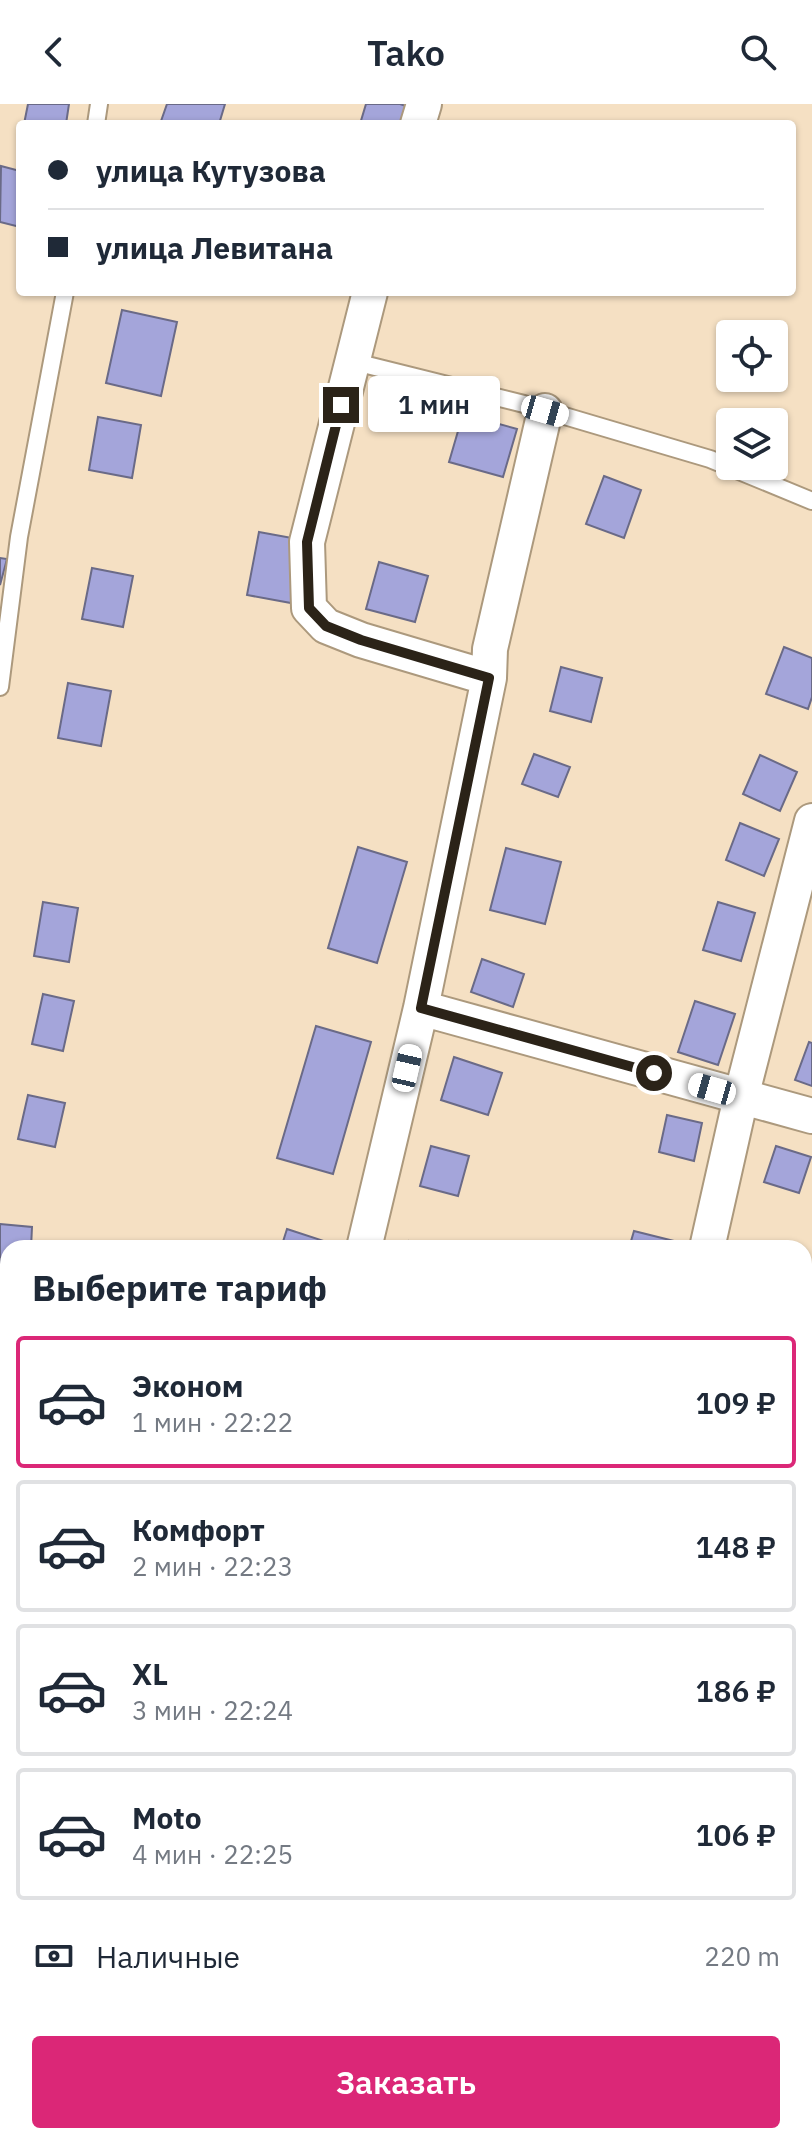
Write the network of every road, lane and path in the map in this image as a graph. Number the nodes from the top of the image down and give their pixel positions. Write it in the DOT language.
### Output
graph roads {
  1 [pos="64,296"];
  2 [pos="369,296"];
  3 [pos="351,361"];
  4 [pos="545,411"];
  5 [pos="812,501"];
  6 [pos="489,678"];
  7 [pos="0,687"];
  8 [pos="812,821"];
  9 [pos="421,1008"];
  10 [pos="741,1097"];
  11 [pos="812,1116"];
  12 [pos="366,1240"];
  13 [pos="709,1240"];
  1 -- 7 [label="lane"];
  2 -- 3 [label="street"];
  3 -- 4 [label="lane"];
  3 -- 6 [label="street"];
  4 -- 5 [label="lane"];
  4 -- 6 [label="street"];
  6 -- 9 [label="street"];
  8 -- 10 [label="street"];
  9 -- 10 [label="street"];
  9 -- 12 [label="street"];
  10 -- 11 [label="street"];
  10 -- 13 [label="street"];
}
